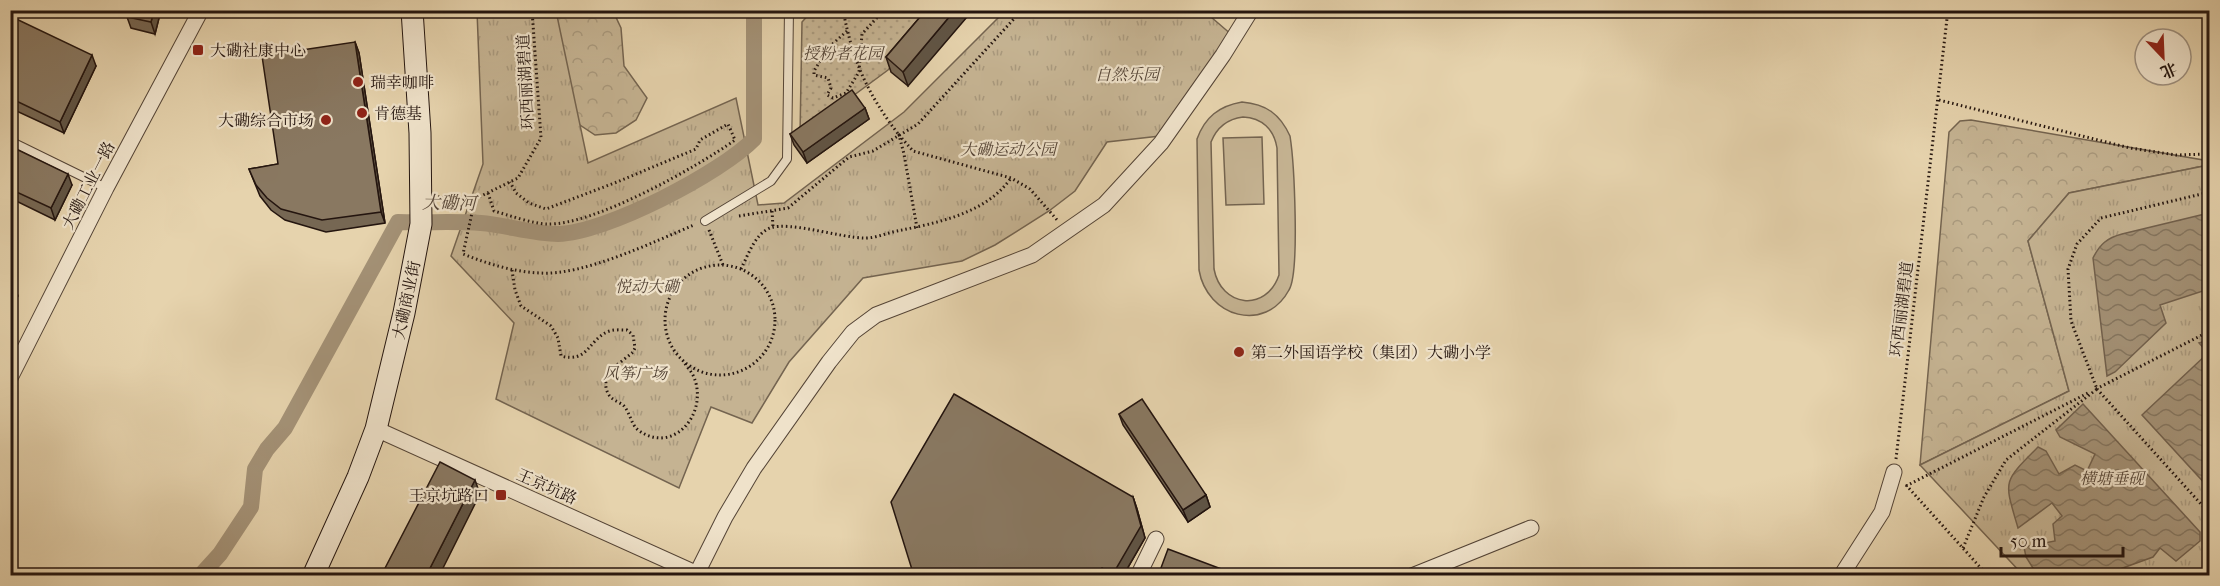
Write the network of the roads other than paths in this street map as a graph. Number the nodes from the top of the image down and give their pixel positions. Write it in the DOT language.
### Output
graph roads {
  1 [pos="201,10"];
  2 [pos="412,10"];
  3 [pos="789,10"];
  4 [pos="1251,10"];
  5 [pos="10,141"];
  6 [pos="106,188"];
  7 [pos="705,221"];
  8 [pos="10,378"];
  9 [pos="376,429"];
  10 [pos="1894,472"];
  11 [pos="1531,528"];
  12 [pos="1156,539"];
  13 [pos="700,574"];
  14 [pos="313,576"];
  15 [pos="1138,576"];
  16 [pos="1412,576"];
  17 [pos="1841,576"];
  1 -- 6 [label="street, 大磡工业一路"];
  2 -- 9 [label="street, 大磡商业街"];
  3 -- 7 [label="lane"];
  4 -- 13 [label="street"];
  5 -- 6 [label="lane"];
  6 -- 8 [label="street, 大磡工业一路"];
  9 -- 13 [label="street, 王京坑路"];
  9 -- 14 [label="street, 大磡商业街"];
  10 -- 17 [label="street"];
  11 -- 16 [label="street"];
  12 -- 15 [label="street"];
}
